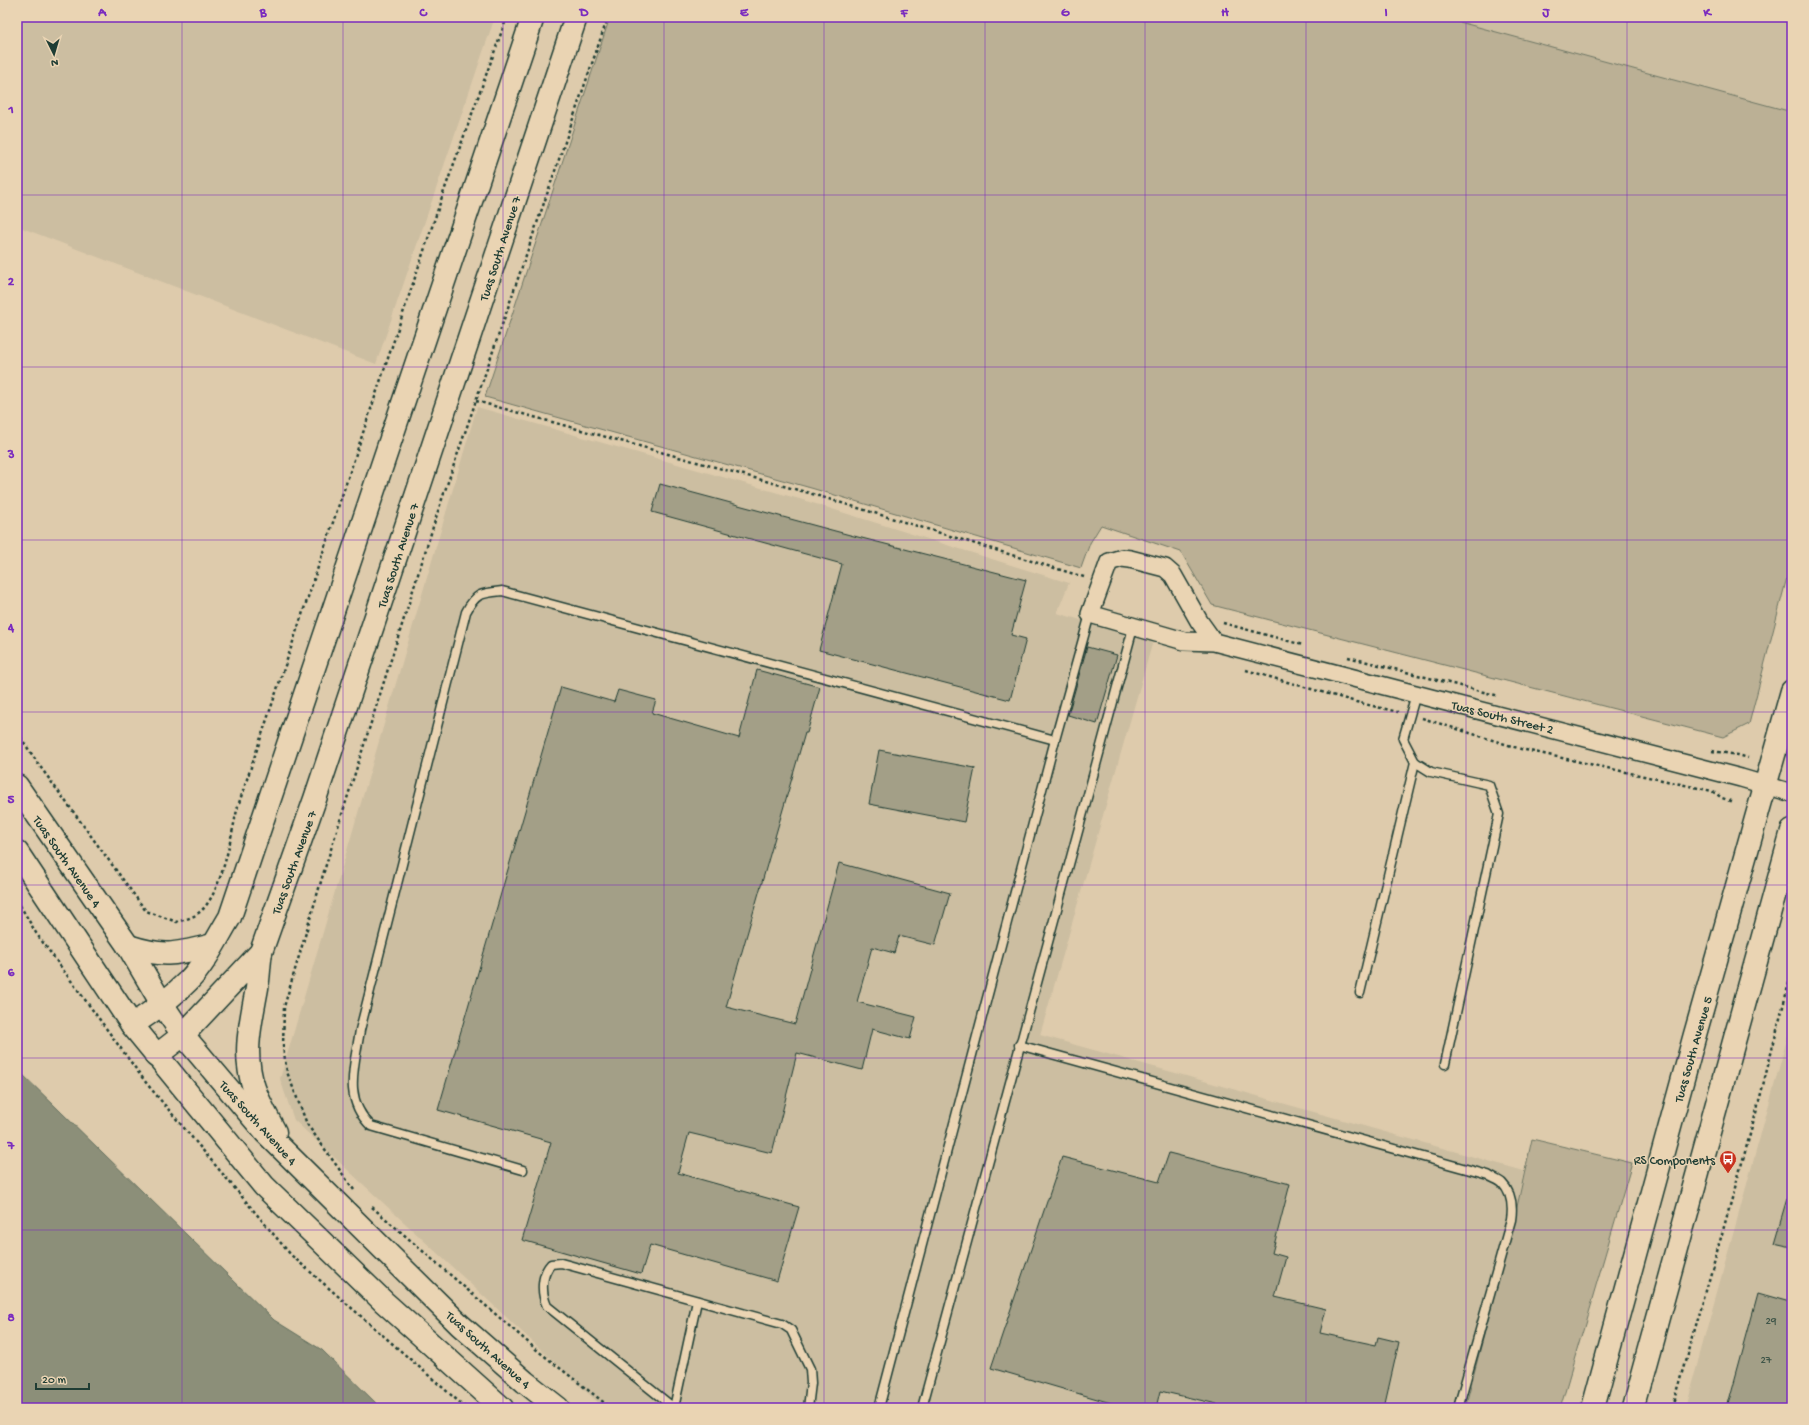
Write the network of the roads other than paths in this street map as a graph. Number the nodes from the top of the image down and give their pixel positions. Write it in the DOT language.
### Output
graph roads {
  1 [pos="533,17"];
  2 [pos="576,17"];
  3 [pos="1090,614"];
  4 [pos="1133,628"];
  5 [pos="1214,642"];
  6 [pos="1792,691"];
  7 [pos="1416,694"];
  8 [pos="1056,740"];
  9 [pos="1415,762"];
  10 [pos="1766,784"];
  11 [pos="17,786"];
  12 [pos="1792,793"];
  13 [pos="1792,831"];
  14 [pos="17,852"];
  15 [pos="1785,877"];
  16 [pos="213,945"];
  17 [pos="128,946"];
  18 [pos="261,952"];
  19 [pos="1360,993"];
  20 [pos="162,1004"];
  21 [pos="132,1025"];
  22 [pos="183,1035"];
  23 [pos="1020,1045"];
  24 [pos="156,1056"];
  25 [pos="1445,1064"];
  26 [pos="286,1154"];
  27 [pos="523,1170"];
  28 [pos="697,1301"];
  29 [pos="502,1408"];
  30 [pos="558,1408"];
  31 [pos="674,1408"];
  32 [pos="808,1408"];
  33 [pos="879,1408"];
  34 [pos="922,1408"];
  35 [pos="1458,1408"];
  36 [pos="1593,1408"];
  37 [pos="1633,1408"];
  1 -- 16 [label="street"];
  2 -- 18 [label="street, Tuas South Avenue 7"];
  3 -- 4 [label="street, Tuas South Street 2"];
  3 -- 5 [label="street"];
  3 -- 8 [label="lane"];
  4 -- 5 [label="street, Tuas South Street 2"];
  4 -- 23 [label="lane"];
  5 -- 7 [label="street, Tuas South Street 2"];
  6 -- 10 [label="street, Tuas South Avenue 5"];
  7 -- 9 [label="lane"];
  7 -- 10 [label="street, Tuas South Street 2"];
  8 -- 27 [label="lane"];
  8 -- 33 [label="lane"];
  9 -- 19 [label="lane"];
  9 -- 25 [label="lane"];
  10 -- 12 [label="street, Tuas South Street 2"];
  10 -- 36 [label="street, Tuas South Avenue 5"];
  11 -- 17 [label="street, Tuas South Avenue 4"];
  13 -- 15 [label="street"];
  14 -- 21 [label="street"];
  15 -- 37 [label="street"];
  16 -- 17 [label="street"];
  16 -- 20 [label="street"];
  17 -- 20 [label="street, Tuas South Avenue 4"];
  18 -- 22 [label="street, Tuas South Avenue 7"];
  18 -- 26 [label="street"];
  20 -- 21 [label="street"];
  20 -- 22 [label="street, Tuas South Avenue 4"];
  21 -- 24 [label="street"];
  22 -- 24 [label="street, Tuas South Avenue 7"];
  22 -- 26 [label="street, Tuas South Avenue 4"];
  23 -- 34 [label="lane"];
  23 -- 35 [label="lane"];
  24 -- 29 [label="street"];
  26 -- 30 [label="street, Tuas South Avenue 4"];
  28 -- 31 [label="lane"];
  28 -- 31 [label="lane"];
  28 -- 32 [label="lane"];
}
